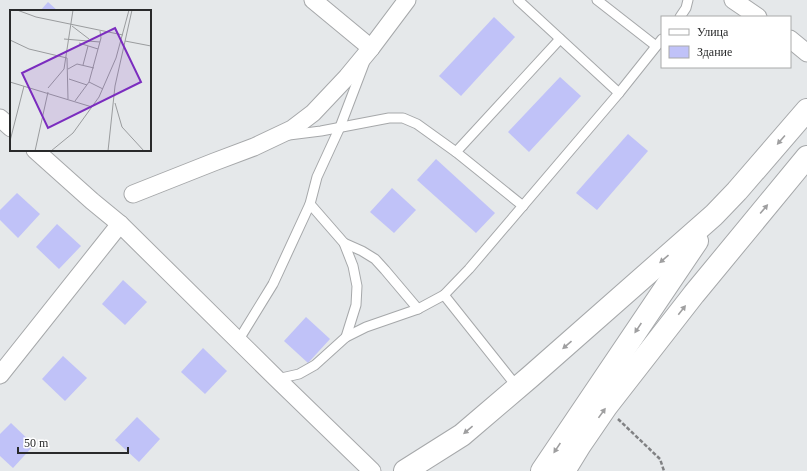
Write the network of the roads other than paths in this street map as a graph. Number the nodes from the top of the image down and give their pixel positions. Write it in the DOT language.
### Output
graph roads {
  1 [pos="313,0"];
  2 [pos="407,0"];
  3 [pos="518,0"];
  4 [pos="597,0"];
  5 [pos="688,0"];
  6 [pos="733,0"];
  7 [pos="681,16"];
  8 [pos="757,16"];
  9 [pos="560,39"];
  10 [pos="791,41"];
  11 [pos="659,43"];
  12 [pos="371,48"];
  13 [pos="807,53"];
  14 [pos="619,93"];
  15 [pos="807,110"];
  16 [pos="0,118"];
  17 [pos="10,127"];
  18 [pos="340,127"];
  19 [pos="278,136"];
  20 [pos="36,151"];
  21 [pos="456,152"];
  22 [pos="807,157"];
  23 [pos="133,194"];
  24 [pos="310,204"];
  25 [pos="523,206"];
  26 [pos="714,215"];
  27 [pos="120,224"];
  28 [pos="344,243"];
  29 [pos="444,295"];
  30 [pos="418,309"];
  31 [pos="346,337"];
  32 [pos="238,341"];
  33 [pos="0,375"];
  34 [pos="277,380"];
  35 [pos="518,388"];
  36 [pos="580,445"];
  37 [pos="372,471"];
  38 [pos="405,471"];
  39 [pos="542,471"];
  40 [pos="564,471"];
  41 [pos="570,471"];
  1 -- 12 [label="street"];
  2 -- 12 [label="street"];
  3 -- 9 [label="lane"];
  4 -- 11 [label="lane"];
  5 -- 7 [label="lane"];
  6 -- 8 [label="street"];
  9 -- 14 [label="lane"];
  9 -- 21 [label="lane"];
  10 -- 13 [label="street"];
  11 -- 14 [label="lane"];
  12 -- 18 [label="lane"];
  12 -- 19 [label="street"];
  14 -- 25 [label="lane"];
  15 -- 26 [label="highway, one-way"];
  16 -- 17 [label="street"];
  18 -- 19 [label="lane"];
  18 -- 21 [label="lane"];
  18 -- 24 [label="lane"];
  19 -- 23 [label="street"];
  20 -- 27 [label="street"];
  21 -- 25 [label="lane"];
  36 -- 22 [label="highway, one-way"];
  24 -- 28 [label="lane"];
  24 -- 32 [label="lane"];
  25 -- 29 [label="lane"];
  26 -- 35 [label="highway, one-way"];
  26 -- 39 [label="highway, one-way"];
  27 -- 32 [label="street"];
  27 -- 33 [label="street"];
  28 -- 30 [label="lane"];
  28 -- 31 [label="lane"];
  29 -- 30 [label="lane"];
  29 -- 35 [label="lane"];
  30 -- 31 [label="lane"];
  31 -- 34 [label="lane"];
  32 -- 34 [label="street"];
  34 -- 37 [label="street"];
  35 -- 38 [label="highway, one-way"];
  36 -- 40 [label="highway"];
  36 -- 41 [label="highway"];
}
